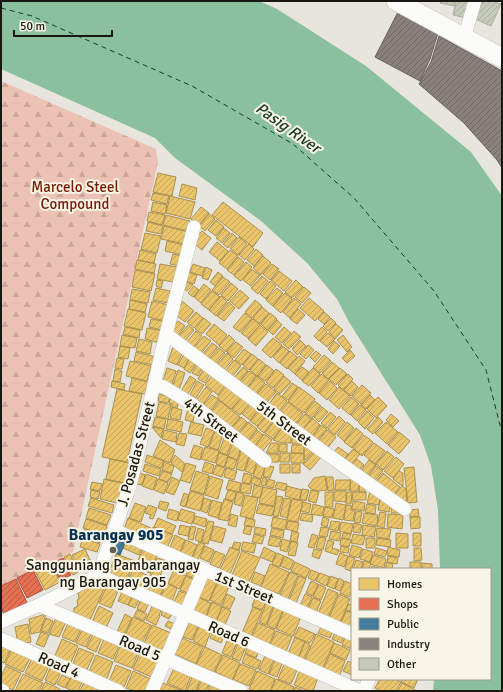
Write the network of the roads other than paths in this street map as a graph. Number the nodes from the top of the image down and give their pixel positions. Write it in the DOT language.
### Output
graph roads {
  1 [pos="396,1"];
  2 [pos="475,1"];
  3 [pos="464,38"];
  4 [pos="502,58"];
  5 [pos="194,227"];
  6 [pos="166,334"];
  7 [pos="154,384"];
  8 [pos="265,461"];
  9 [pos="405,509"];
  10 [pos="114,530"];
  11 [pos="204,570"];
  12 [pos="98,575"];
  13 [pos="39,605"];
  14 [pos="186,615"];
  15 [pos="1,622"];
  16 [pos="351,634"];
  17 [pos="1,639"];
  18 [pos="166,659"];
  19 [pos="369,680"];
  20 [pos="118,691"];
  21 [pos="152,691"];
  22 [pos="241,691"];
  23 [pos="360,691"];
  24 [pos="364,691"];
  1 -- 3 [label="main road"];
  2 -- 3 [label="street"];
  3 -- 4 [label="main road"];
  5 -- 6 [label="street, J. Posadas Street"];
  6 -- 7 [label="street, J. Posadas Street"];
  6 -- 9 [label="street, 5th Street"];
  7 -- 8 [label="street, 4th Street"];
  7 -- 10 [label="street, J. Posadas Street"];
  10 -- 11 [label="street, 1st Street"];
  10 -- 12 [label="street, J. Posadas Street"];
  11 -- 14 [label="street"];
  11 -- 16 [label="street, 1st Street"];
  12 -- 13 [label="street"];
  12 -- 14 [label="street, Road 6"];
  13 -- 15 [label="street"];
  13 -- 18 [label="street, Road 5"];
  14 -- 18 [label="street"];
  14 -- 23 [label="street, Road 6"];
  17 -- 20 [label="street, Road 4"];
  18 -- 21 [label="street"];
  18 -- 22 [label="street, Road 5"];
  19 -- 24 [label="street"];
}
